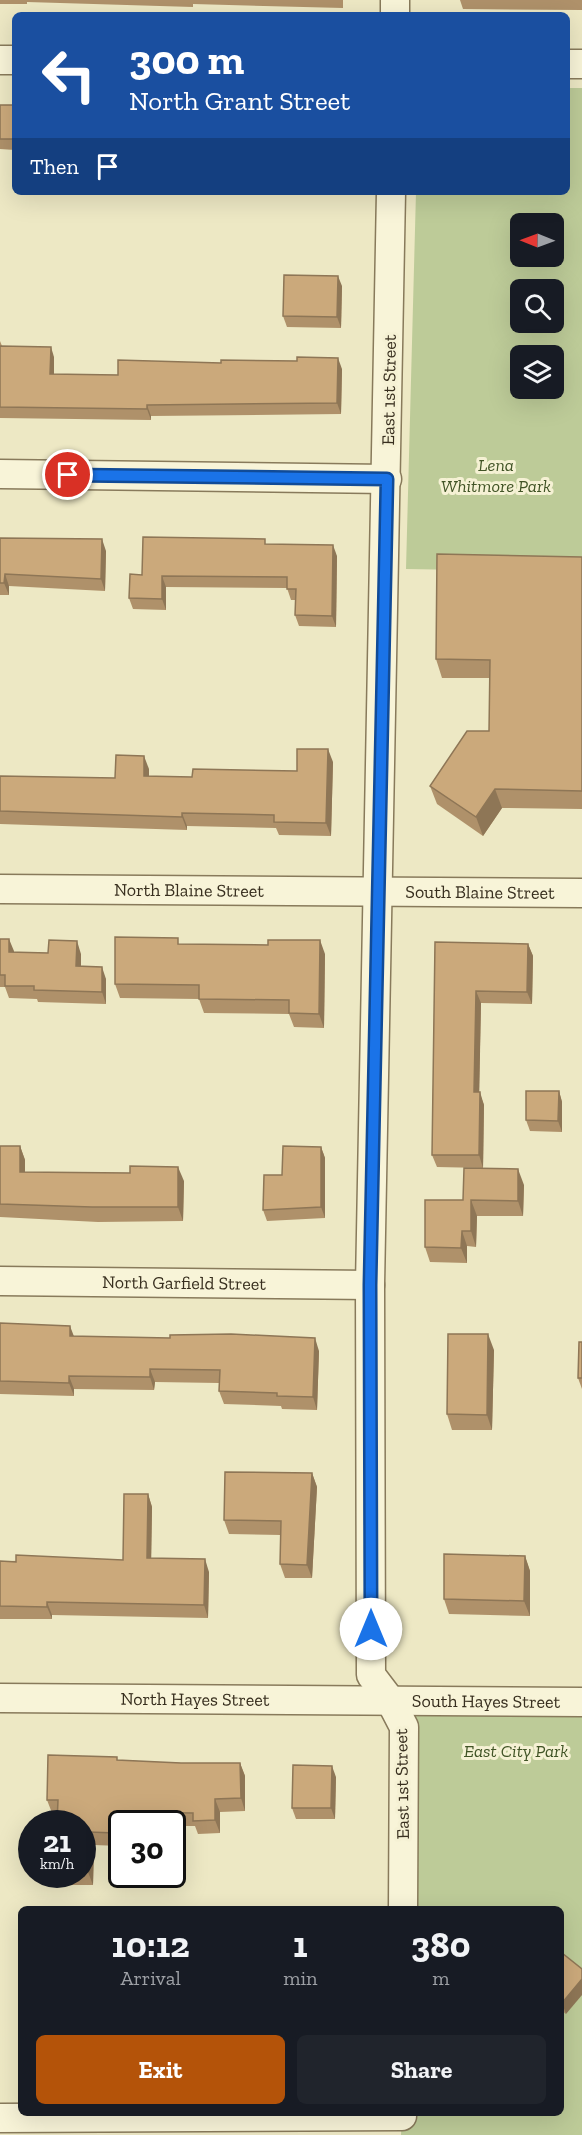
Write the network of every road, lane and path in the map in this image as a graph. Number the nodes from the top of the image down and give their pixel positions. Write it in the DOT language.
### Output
graph roads {
  1 [pos="392,195"];
  2 [pos="0,474"];
  3 [pos="387,479"];
  4 [pos="0,889"];
  5 [pos="378,890"];
  6 [pos="582,893"];
  7 [pos="0,1281"];
  8 [pos="370,1285"];
  9 [pos="0,1698"];
  10 [pos="390,1700"];
  11 [pos="582,1702"];
  12 [pos="403,1906"];
  13 [pos="0,2118"];
  14 [pos="402,2121"];
  1 -- 3 [label="street, East 1st Street"];
  2 -- 3 [label="street"];
  3 -- 5 [label="street, East 1st Street"];
  4 -- 5 [label="street, North Blaine Street"];
  5 -- 6 [label="street, South Blaine Street"];
  5 -- 8 [label="street, East 1st Street"];
  7 -- 8 [label="street, North Garfield Street"];
  8 -- 10 [label="street, East 1st Street"];
  9 -- 10 [label="street, North Hayes Street"];
  10 -- 11 [label="street, South Hayes Street"];
  10 -- 12 [label="street, East 1st Street"];
  13 -- 14 [label="street"];
}
